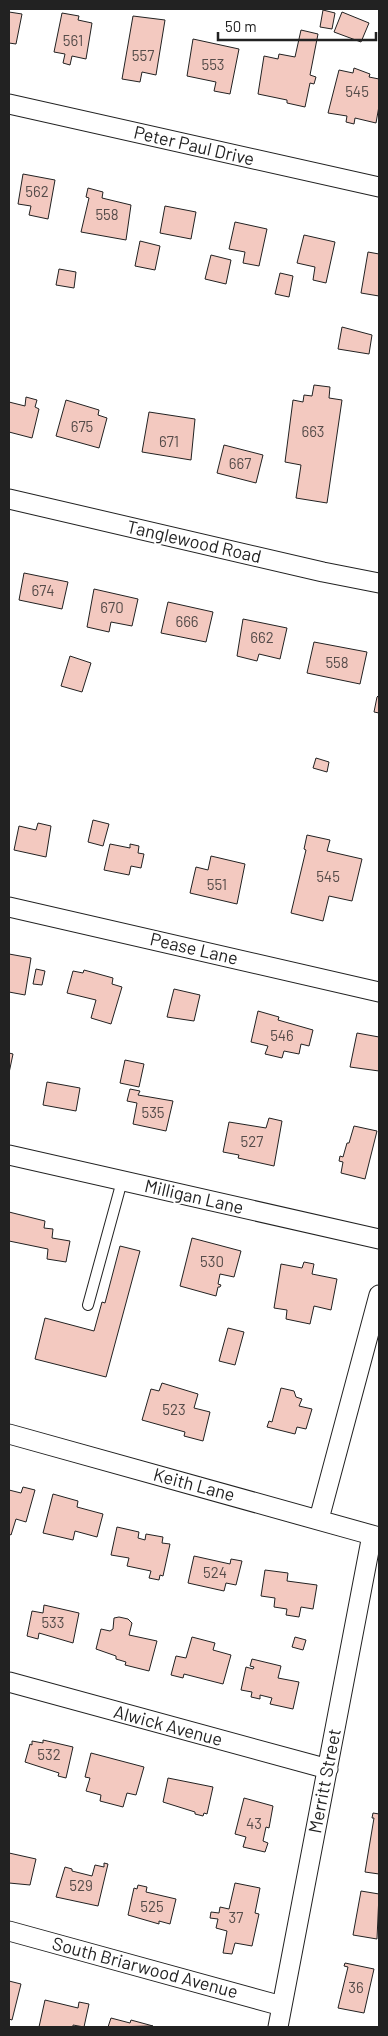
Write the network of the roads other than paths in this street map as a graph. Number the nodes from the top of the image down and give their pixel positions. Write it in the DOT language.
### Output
graph roads {
  1 [pos="9,104"];
  2 [pos="379,187"];
  3 [pos="9,499"];
  4 [pos="379,583"];
  5 [pos="9,907"];
  6 [pos="379,992"];
  7 [pos="9,1155"];
  8 [pos="122,1181"];
  9 [pos="379,1239"];
  10 [pos="379,1295"];
  11 [pos="88,1304"];
  12 [pos="9,1434"];
  13 [pos="319,1519"];
  14 [pos="375,1536"];
  15 [pos="9,1682"];
  16 [pos="328,1770"];
  17 [pos="9,1931"];
  18 [pos="282,2006"];
  19 [pos="278,2027"];
  1 -- 2 [label="street, Peter Paul Drive"];
  3 -- 4 [label="street, Tanglewood Road"];
  5 -- 6 [label="street, Pease Lane"];
  7 -- 8 [label="street, Milligan Lane"];
  8 -- 9 [label="street, Milligan Lane"];
  8 -- 11 [label="lane"];
  10 -- 13 [label="street"];
  12 -- 13 [label="street, Keith Lane"];
  13 -- 14 [label="street, Keith Lane"];
  14 -- 16 [label="street, Merritt Street"];
  15 -- 16 [label="street, Alwick Avenue"];
  16 -- 18 [label="street, Merritt Street"];
  17 -- 18 [label="street, South Briarwood Avenue"];
  18 -- 19 [label="street, Merritt Street"];
}
